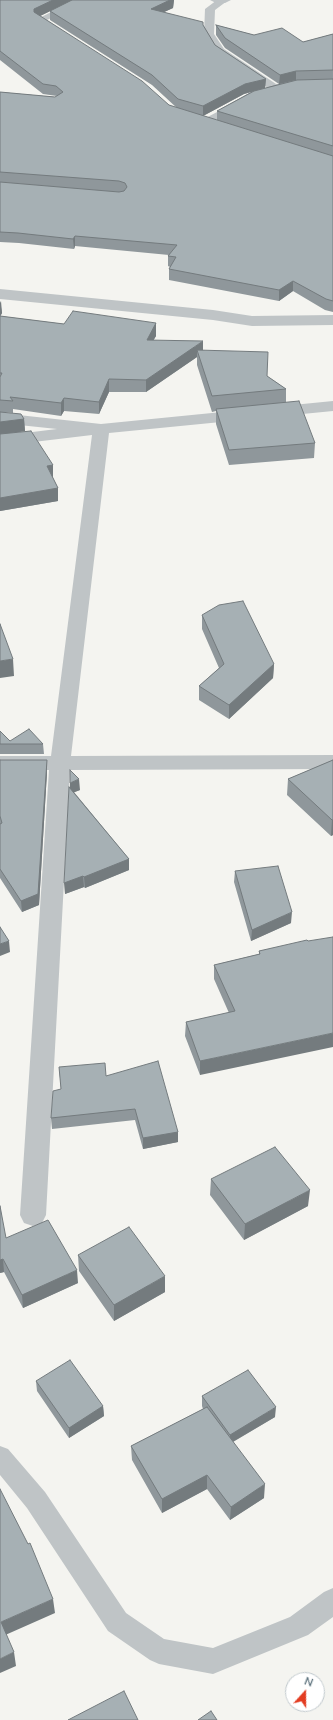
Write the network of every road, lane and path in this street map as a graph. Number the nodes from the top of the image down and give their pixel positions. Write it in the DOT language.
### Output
graph roads {
  1 [pos="84,0"];
  2 [pos="221,0"];
  3 [pos="67,37"];
  4 [pos="290,87"];
  5 [pos="278,90"];
  6 [pos="264,94"];
  7 [pos="249,97"];
  8 [pos="192,117"];
  9 [pos="205,121"];
  10 [pos="220,126"];
  11 [pos="0,294"];
  12 [pos="333,320"];
  13 [pos="333,406"];
  14 [pos="0,418"];
  15 [pos="101,429"];
  16 [pos="0,441"];
  17 [pos="60,762"];
  18 [pos="333,762"];
  19 [pos="0,763"];
  20 [pos="33,1215"];
  21 [pos="0,1457"];
  22 [pos="333,1601"];
  1 -- 3 [label="lane"];
  2 -- 5 [label="lane"];
  4 -- 5 [label="lane"];
  5 -- 6 [label="lane"];
  7 -- 9 [label="lane"];
  8 -- 9 [label="lane"];
  9 -- 10 [label="lane"];
  11 -- 12 [label="street"];
  13 -- 15 [label="street"];
  14 -- 15 [label="street"];
  15 -- 16 [label="street"];
  15 -- 17 [label="street"];
  17 -- 18 [label="street"];
  17 -- 19 [label="street"];
  17 -- 20 [label="street"];
  21 -- 22 [label="lane"];
}
